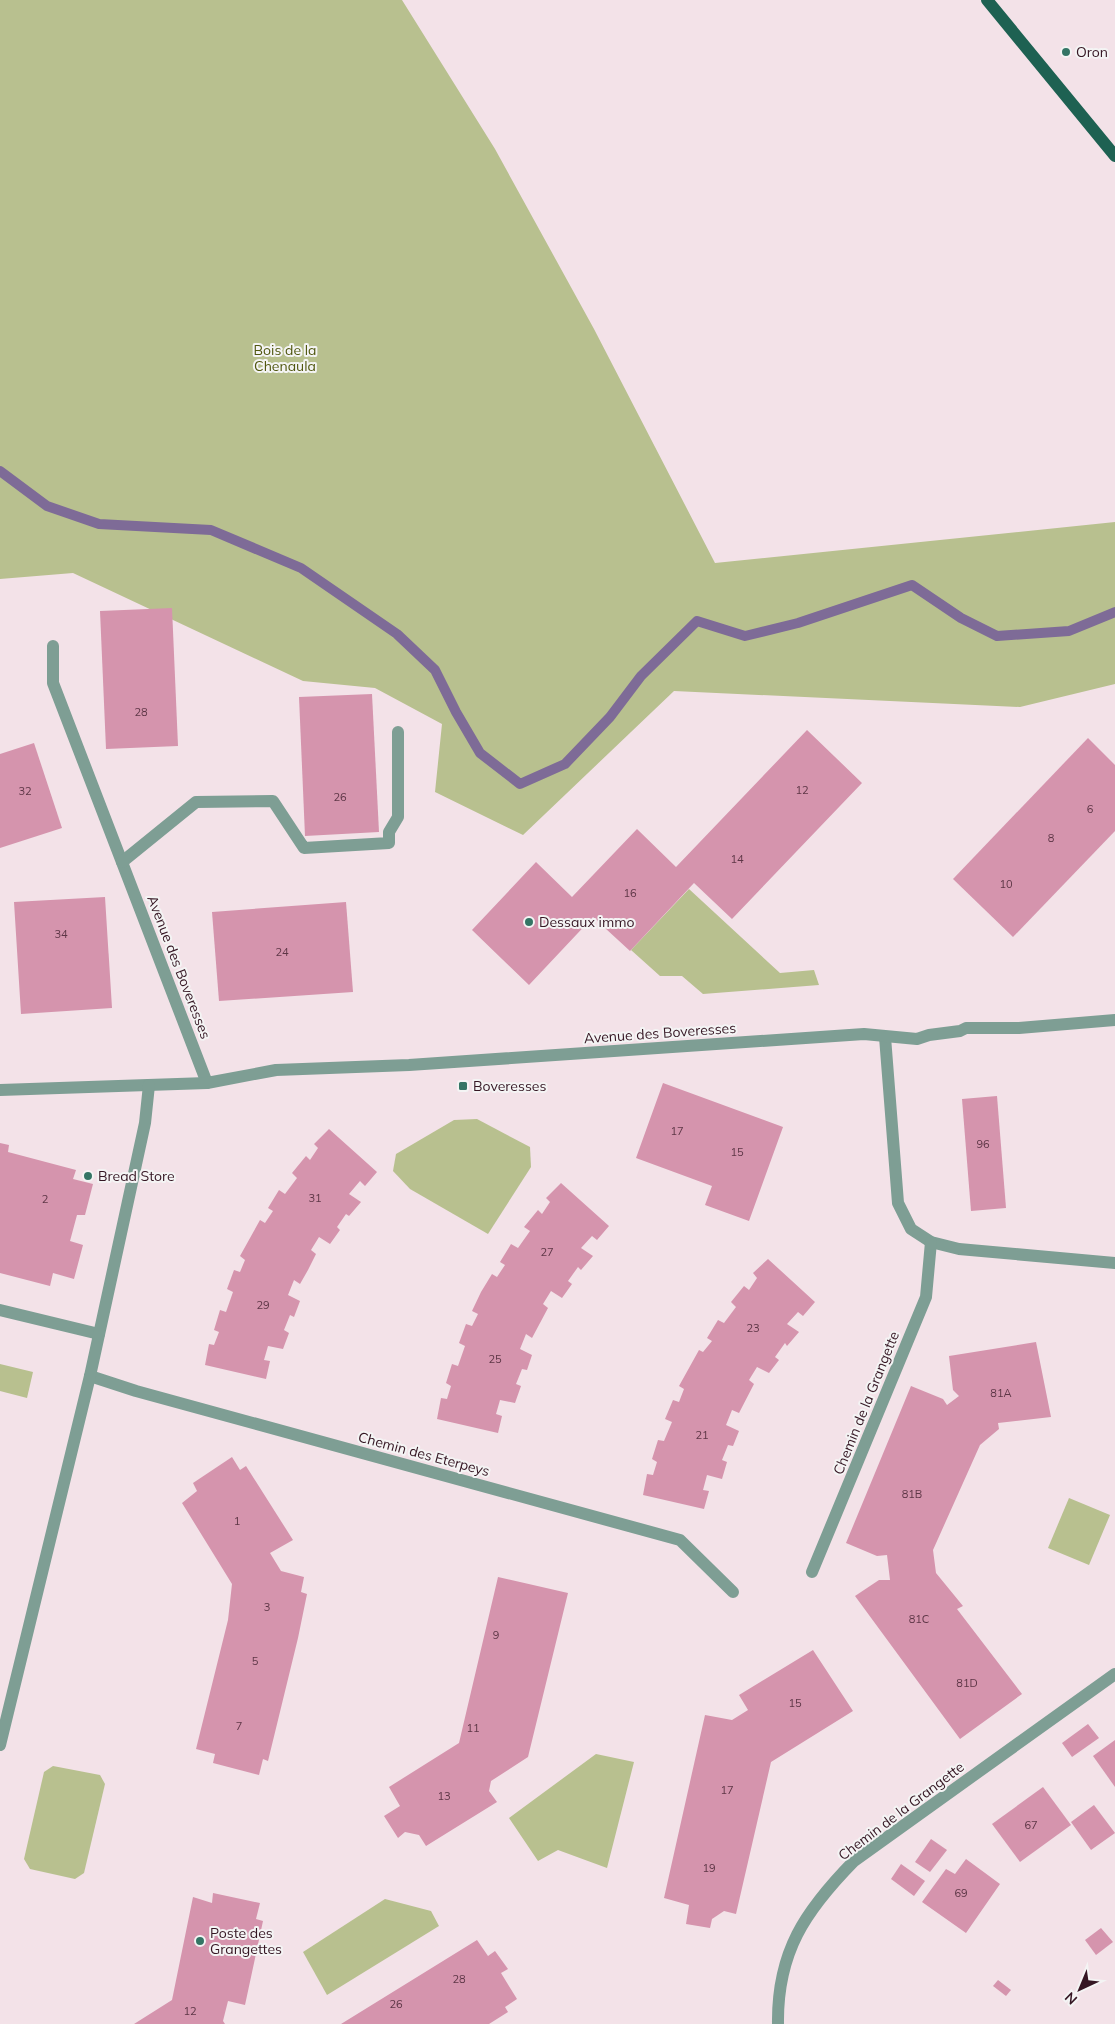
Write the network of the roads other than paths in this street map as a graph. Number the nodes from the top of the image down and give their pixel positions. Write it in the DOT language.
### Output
graph roads {
  1 [pos="988,0"];
  2 [pos="1115,156"];
  3 [pos="52,646"];
  4 [pos="398,732"];
  5 [pos="122,862"];
  6 [pos="1115,1020"];
  7 [pos="885,1037"];
  8 [pos="207,1083"];
  9 [pos="149,1085"];
  10 [pos="0,1090"];
  11 [pos="931,1242"];
  12 [pos="1115,1263"];
  13 [pos="0,1310"];
  14 [pos="99,1334"];
  15 [pos="90,1376"];
  16 [pos="812,1572"];
  17 [pos="733,1592"];
  18 [pos="1115,1674"];
  19 [pos="0,1745"];
  20 [pos="778,2024"];
  1 -- 2 [label="main road"];
  3 -- 5 [label="street, Avenue des Boveresses"];
  4 -- 5 [label="street"];
  5 -- 8 [label="street, Avenue des Boveresses"];
  6 -- 7 [label="street, Avenue des Boveresses"];
  7 -- 8 [label="street, Avenue des Boveresses"];
  7 -- 11 [label="street"];
  8 -- 9 [label="street, Avenue des Boveresses"];
  9 -- 10 [label="street, Avenue des Boveresses"];
  9 -- 14 [label="street"];
  11 -- 12 [label="street"];
  11 -- 16 [label="street, Chemin de la Grangette"];
  13 -- 14 [label="street"];
  14 -- 15 [label="street"];
  15 -- 17 [label="street, Chemin des Eterpeys"];
  15 -- 19 [label="street"];
  18 -- 20 [label="street, Chemin de la Grangette"];
}
